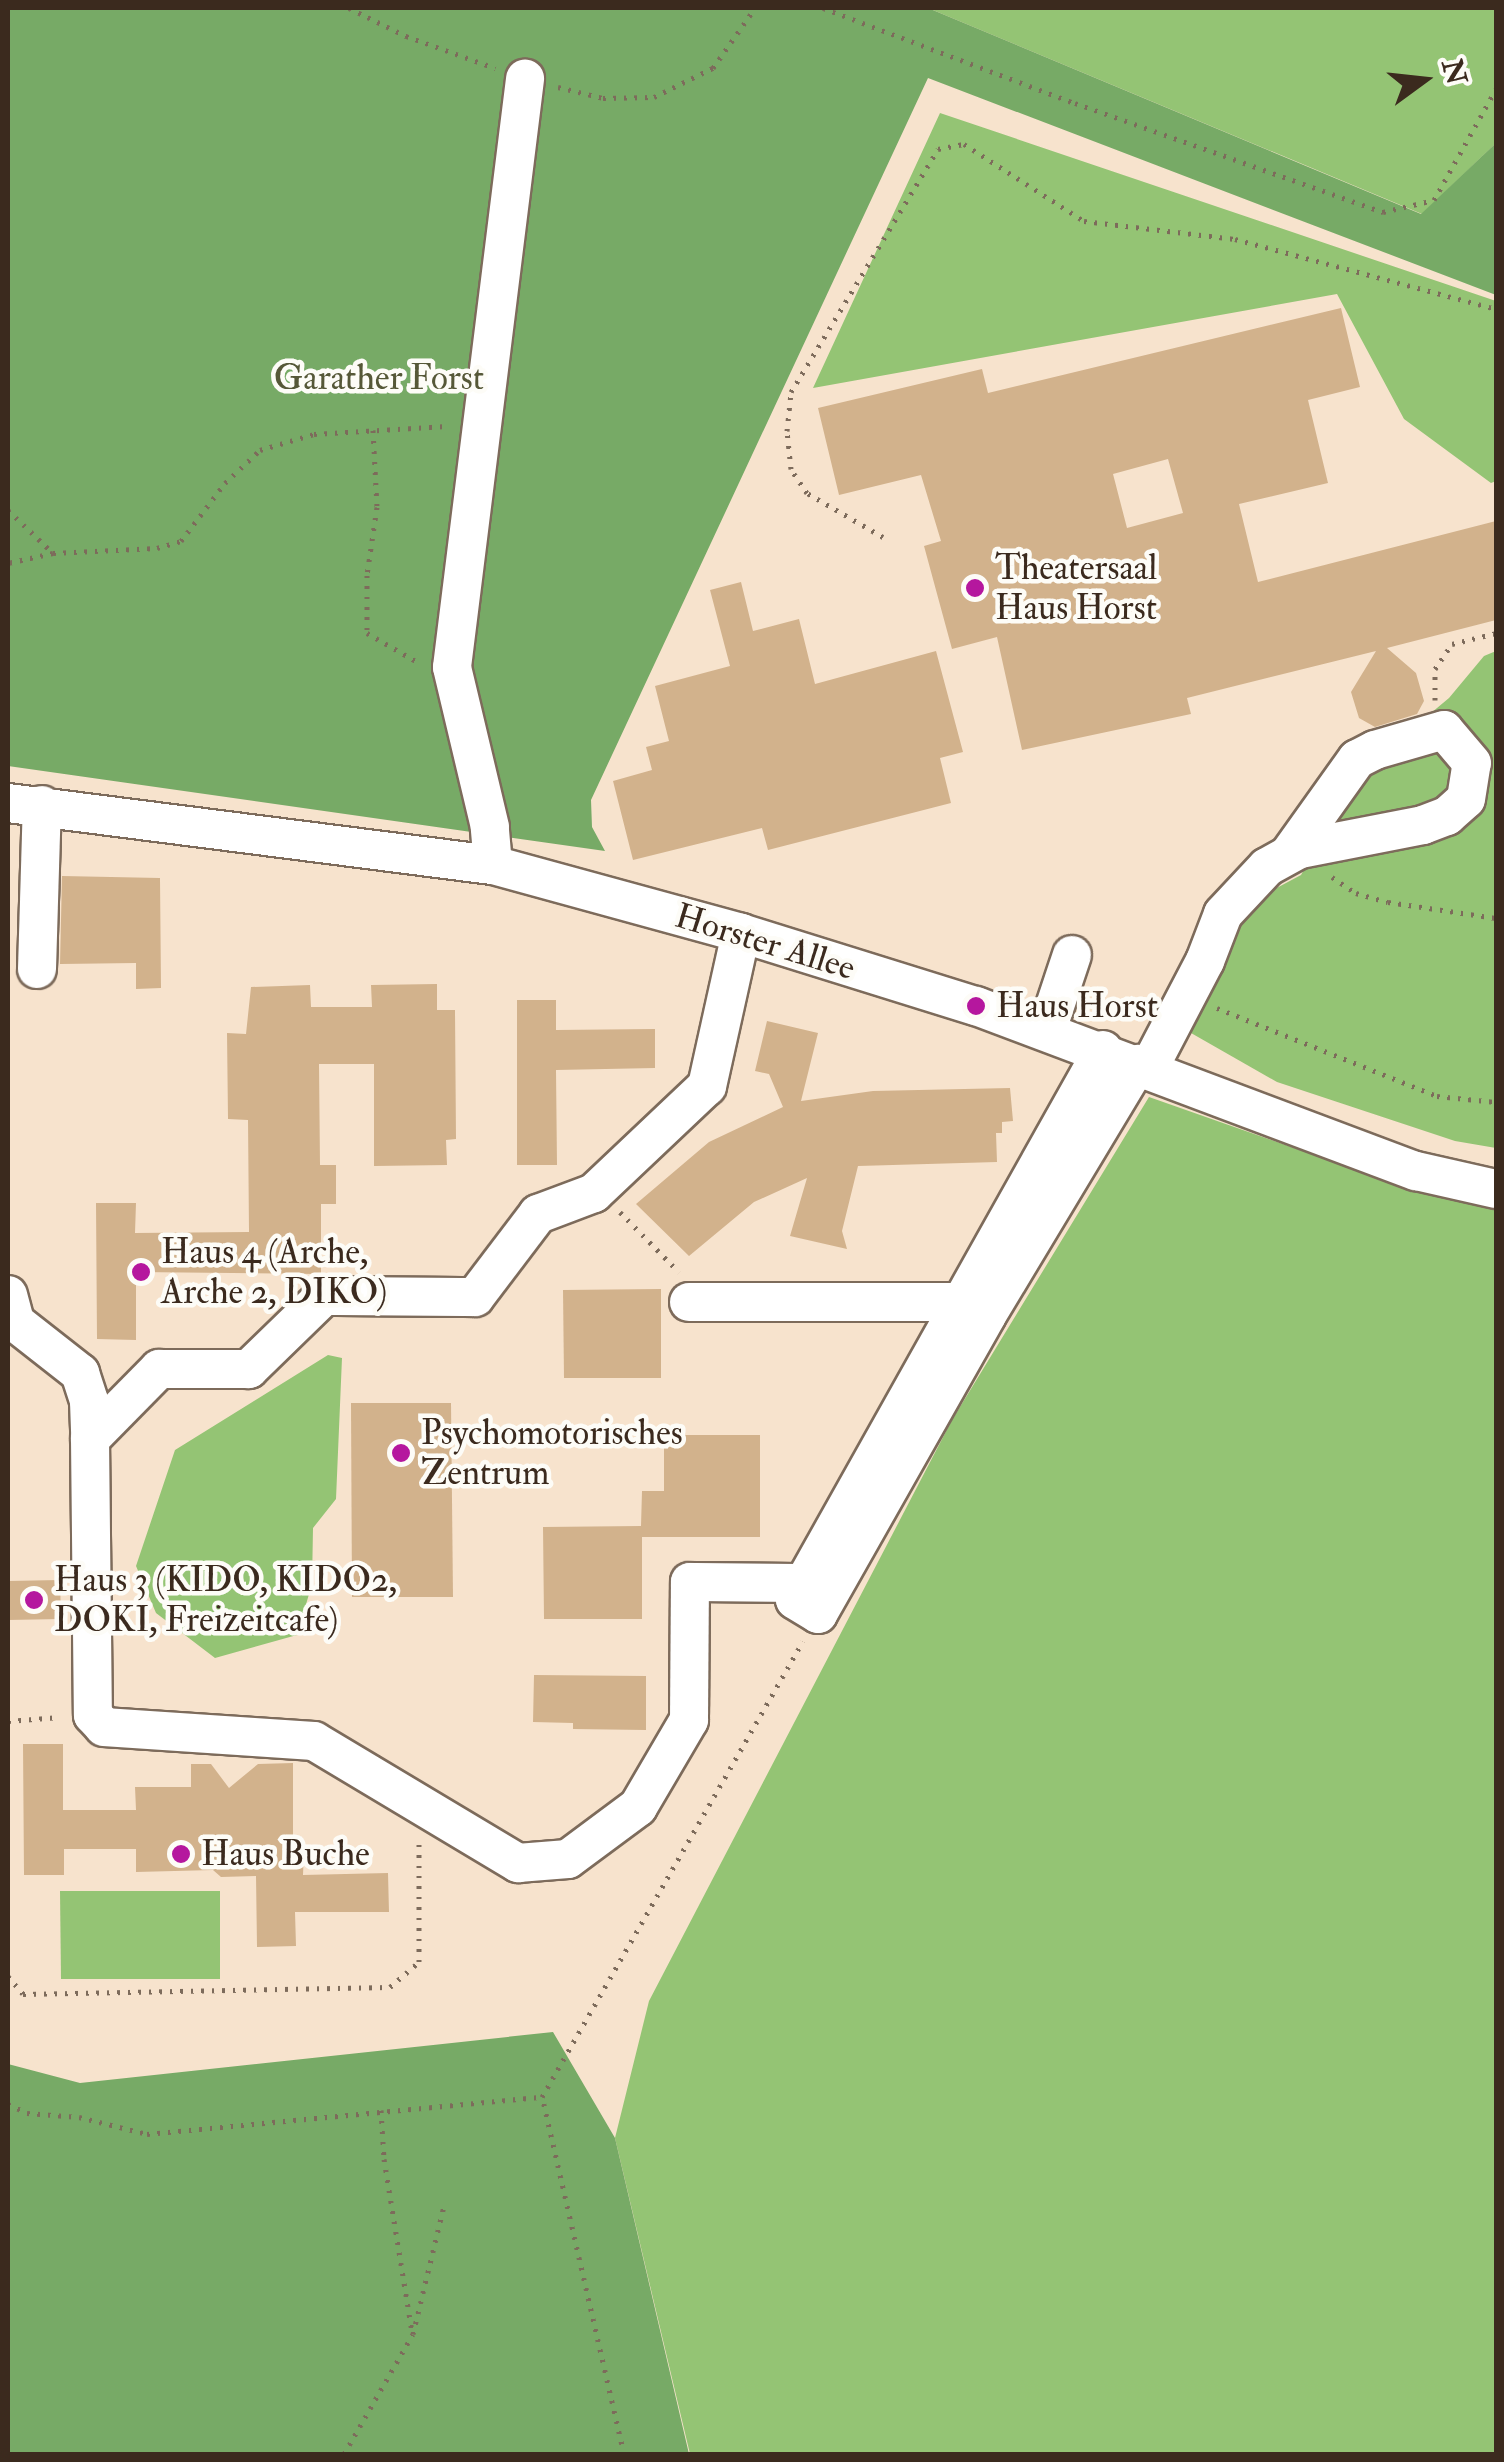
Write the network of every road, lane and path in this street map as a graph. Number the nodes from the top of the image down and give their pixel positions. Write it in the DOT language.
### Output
graph roads {
  1 [pos="348,8"];
  2 [pos="755,8"];
  3 [pos="823,8"];
  4 [pos="525,79"];
  5 [pos="1496,88"];
  6 [pos="1496,309"];
  7 [pos="485,423"];
  8 [pos="372,430"];
  9 [pos="8,510"];
  10 [pos="883,537"];
  11 [pos="53,553"];
  12 [pos="8,562"];
  13 [pos="1496,633"];
  14 [pos="452,667"];
  15 [pos="1436,730"];
  16 [pos="24,804"];
  17 [pos="1295,851"];
  18 [pos="493,865"];
  19 [pos="1496,918"];
  20 [pos="740,933"];
  21 [pos="1072,954"];
  22 [pos="37,969"];
  23 [pos="1186,995"];
  24 [pos="1047,1030"];
  25 [pos="1103,1050"];
  26 [pos="1144,1066"];
  27 [pos="1496,1102"];
  28 [pos="598,1189"];
  29 [pos="1496,1189"];
  30 [pos="8,1294"];
  31 [pos="699,1302"];
  32 [pos="975,1308"];
  33 [pos="90,1439"];
  34 [pos="811,1598"];
  35 [pos="94,1715"];
  36 [pos="8,1721"];
  37 [pos="446,1820"];
  38 [pos="8,1976"];
  39 [pos="542,2097"];
  40 [pos="8,2104"];
  41 [pos="381,2110"];
  42 [pos="444,2206"];
  43 [pos="413,2334"];
  44 [pos="344,2454"];
  45 [pos="624,2454"];
  1 -- 4 [label="path"];
  2 -- 4 [label="path"];
  3 -- 5 [label="path"];
  4 -- 7 [label="street"];
  6 -- 10 [label="path"];
  7 -- 8 [label="path"];
  7 -- 14 [label="street"];
  8 -- 11 [label="path"];
  8 -- 14 [label="path"];
  9 -- 11 [label="path"];
  11 -- 12 [label="path"];
  13 -- 15 [label="path"];
  14 -- 18 [label="street"];
  15 -- 17 [label="street"];
  15 -- 17 [label="street"];
  16 -- 18 [label="street, Horster Allee"];
  16 -- 22 [label="street"];
  17 -- 19 [label="path"];
  17 -- 23 [label="street"];
  18 -- 20 [label="street, Horster Allee"];
  20 -- 24 [label="street, Horster Allee"];
  20 -- 28 [label="street"];
  21 -- 24 [label="street"];
  23 -- 26 [label="street"];
  23 -- 27 [label="path"];
  24 -- 25 [label="street, Horster Allee"];
  25 -- 26 [label="street, Horster Allee"];
  25 -- 32 [label="street"];
  26 -- 29 [label="street, Horster Allee"];
  26 -- 32 [label="street"];
  28 -- 31 [label="path"];
  28 -- 33 [label="street"];
  30 -- 33 [label="street"];
  31 -- 32 [label="street"];
  32 -- 34 [label="street"];
  33 -- 35 [label="street"];
  34 -- 37 [label="street"];
  34 -- 39 [label="path"];
  35 -- 36 [label="path"];
  35 -- 37 [label="street"];
  37 -- 38 [label="path"];
  39 -- 41 [label="path"];
  39 -- 45 [label="path"];
  40 -- 41 [label="path"];
  41 -- 43 [label="path"];
  42 -- 43 [label="path"];
  43 -- 44 [label="path"];
}
